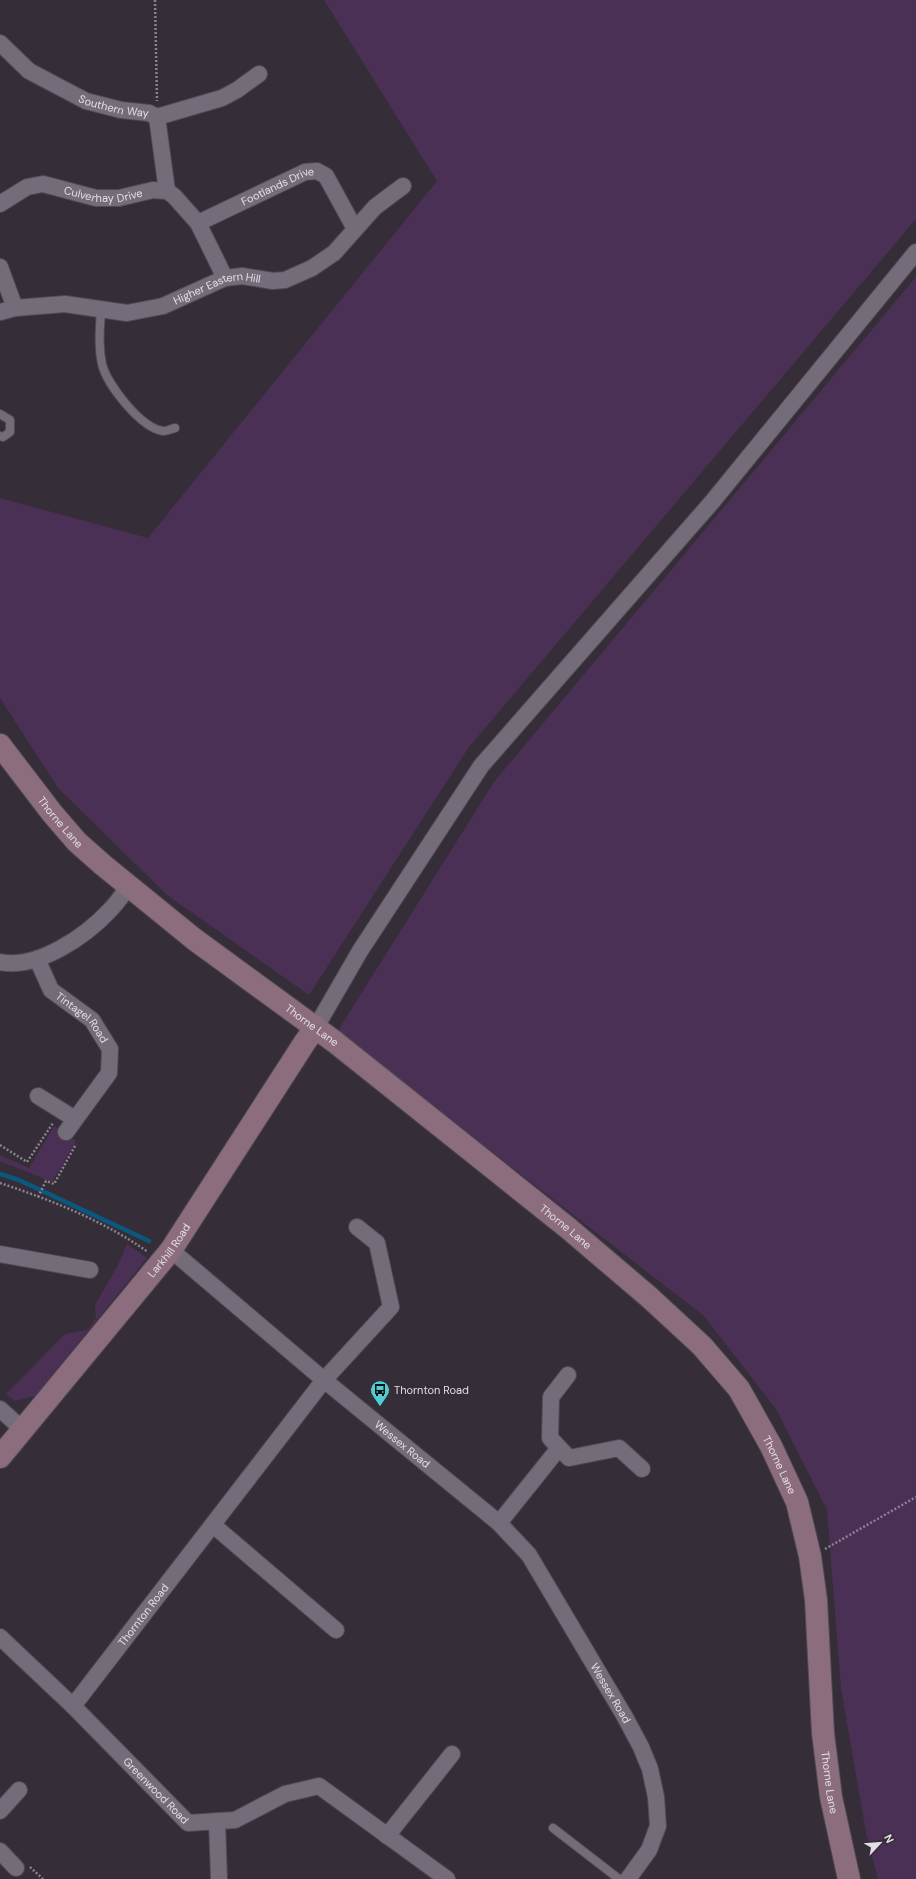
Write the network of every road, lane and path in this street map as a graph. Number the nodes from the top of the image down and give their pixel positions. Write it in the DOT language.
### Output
graph roads {
  1 [pos="155,0"];
  2 [pos="0,43"];
  3 [pos="259,74"];
  4 [pos="157,117"];
  5 [pos="403,186"];
  6 [pos="167,191"];
  7 [pos="0,204"];
  8 [pos="198,223"];
  9 [pos="355,229"];
  10 [pos="916,252"];
  11 [pos="0,267"];
  12 [pos="225,278"];
  13 [pos="101,309"];
  14 [pos="8,310"];
  15 [pos="0,414"];
  16 [pos="175,428"];
  17 [pos="0,436"];
  18 [pos="0,745"];
  19 [pos="129,886"];
  20 [pos="37,959"];
  21 [pos="0,962"];
  22 [pos="316,1027"];
  23 [pos="38,1096"];
  24 [pos="52,1123"];
  25 [pos="71,1126"];
  26 [pos="0,1145"];
  27 [pos="0,1182"];
  28 [pos="38,1196"];
  29 [pos="358,1227"];
  30 [pos="0,1254"];
  31 [pos="166,1256"];
  32 [pos="90,1270"];
  33 [pos="568,1375"];
  34 [pos="324,1380"];
  35 [pos="0,1409"];
  36 [pos="23,1430"];
  37 [pos="559,1448"];
  38 [pos="0,1457"];
  39 [pos="642,1469"];
  40 [pos="916,1497"];
  41 [pos="499,1523"];
  42 [pos="213,1524"];
  43 [pos="810,1556"];
  44 [pos="336,1630"];
  45 [pos="0,1637"];
  46 [pos="74,1706"];
  47 [pos="452,1754"];
  48 [pos="18,1790"];
  49 [pos="0,1811"];
  50 [pos="217,1821"];
  51 [pos="553,1828"];
  52 [pos="387,1836"];
  53 [pos="219,1879"];
  54 [pos="447,1879"];
  55 [pos="618,1879"];
  56 [pos="628,1879"];
  57 [pos="849,1879"];
  1 -- 4 [label="path"];
  2 -- 4 [label="street, Southern Way"];
  3 -- 4 [label="street, Southern Way"];
  4 -- 6 [label="street"];
  5 -- 9 [label="street, Higher Eastern Hill"];
  6 -- 7 [label="street, Culverhay Drive"];
  6 -- 8 [label="street"];
  8 -- 9 [label="street, Footlands Drive"];
  8 -- 12 [label="street"];
  9 -- 12 [label="street, Higher Eastern Hill"];
  10 -- 22 [label="street"];
  11 -- 14 [label="street"];
  12 -- 13 [label="street, Higher Eastern Hill"];
  13 -- 14 [label="street, Higher Eastern Hill"];
  13 -- 16 [label="lane"];
  15 -- 17 [label="lane"];
  18 -- 19 [label="street, Thorne Lane"];
  19 -- 20 [label="street"];
  19 -- 22 [label="street, Thorne Lane"];
  20 -- 21 [label="street"];
  20 -- 25 [label="street, Tintagel Road"];
  22 -- 31 [label="street, Larkhill Road"];
  22 -- 43 [label="street, Thorne Lane"];
  23 -- 25 [label="street"];
  24 -- 26 [label="path"];
  25 -- 28 [label="path"];
  27 -- 28 [label="path"];
  28 -- 31 [label="path"];
  29 -- 34 [label="street"];
  30 -- 32 [label="street"];
  31 -- 34 [label="street, Wessex Road"];
  31 -- 36 [label="street, Larkhill Road"];
  33 -- 37 [label="street"];
  34 -- 41 [label="street, Wessex Road"];
  34 -- 42 [label="street, Thornton Road"];
  35 -- 36 [label="street"];
  36 -- 38 [label="street, Larkhill Road"];
  37 -- 39 [label="street"];
  37 -- 41 [label="street"];
  40 -- 43 [label="path"];
  41 -- 56 [label="street, Wessex Road"];
  42 -- 44 [label="street"];
  42 -- 46 [label="street, Thornton Road"];
  43 -- 57 [label="street, Thorne Lane"];
  45 -- 46 [label="street, Greenwood Road"];
  46 -- 50 [label="street, Greenwood Road"];
  47 -- 52 [label="street"];
  48 -- 49 [label="street"];
  50 -- 52 [label="street, Greenwood Road"];
  50 -- 53 [label="street"];
  51 -- 55 [label="lane"];
  52 -- 54 [label="street, Greenwood Road"];
}
